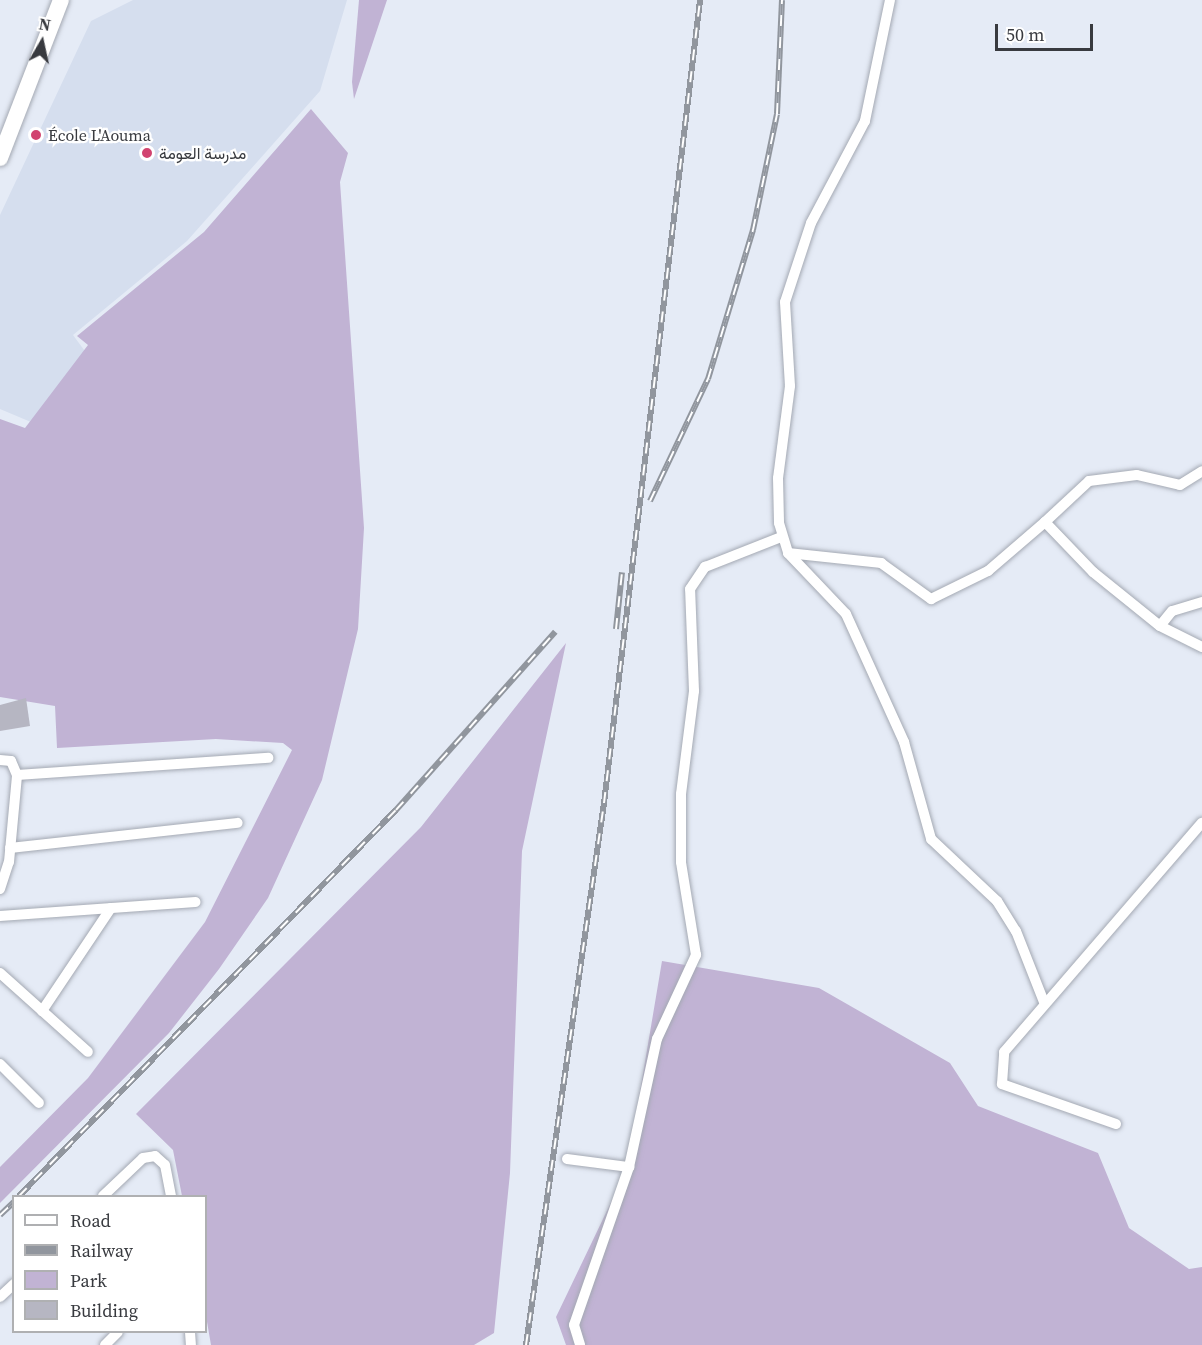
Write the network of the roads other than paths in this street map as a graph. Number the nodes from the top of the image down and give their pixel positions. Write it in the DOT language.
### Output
graph roads {
  1 [pos="61,0"];
  2 [pos="891,0"];
  3 [pos="2,150"];
  4 [pos="1202,471"];
  5 [pos="1045,522"];
  6 [pos="781,537"];
  7 [pos="788,553"];
  8 [pos="1202,602"];
  9 [pos="1160,626"];
  10 [pos="1202,647"];
  11 [pos="268,758"];
  12 [pos="0,760"];
  13 [pos="17,775"];
  14 [pos="238,823"];
  15 [pos="1202,823"];
  16 [pos="10,848"];
  17 [pos="0,889"];
  18 [pos="196,902"];
  19 [pos="111,908"];
  20 [pos="0,916"];
  21 [pos="0,973"];
  22 [pos="1044,1002"];
  23 [pos="42,1011"];
  24 [pos="88,1052"];
  25 [pos="0,1064"];
  26 [pos="39,1103"];
  27 [pos="1116,1124"];
  28 [pos="567,1159"];
  29 [pos="629,1167"];
  30 [pos="105,1195"];
  31 [pos="171,1195"];
  32 [pos="12,1286"];
  33 [pos="0,1297"];
  34 [pos="117,1333"];
  35 [pos="105,1345"];
  36 [pos="580,1345"];
  1 -- 3 [label="main road"];
  2 -- 6 [label="street"];
  4 -- 5 [label="street"];
  5 -- 7 [label="street"];
  5 -- 9 [label="street"];
  6 -- 7 [label="street"];
  6 -- 29 [label="street"];
  7 -- 22 [label="street"];
  8 -- 9 [label="street"];
  9 -- 10 [label="street"];
  11 -- 13 [label="street"];
  12 -- 13 [label="street"];
  13 -- 16 [label="street"];
  14 -- 16 [label="street"];
  15 -- 22 [label="street"];
  16 -- 17 [label="street"];
  18 -- 19 [label="street"];
  19 -- 20 [label="street"];
  19 -- 23 [label="street"];
  21 -- 23 [label="street"];
  22 -- 27 [label="street"];
  23 -- 24 [label="street"];
  25 -- 26 [label="street"];
  28 -- 29 [label="street"];
  29 -- 36 [label="street"];
  30 -- 31 [label="street"];
  32 -- 33 [label="street"];
  34 -- 35 [label="street"];
}
